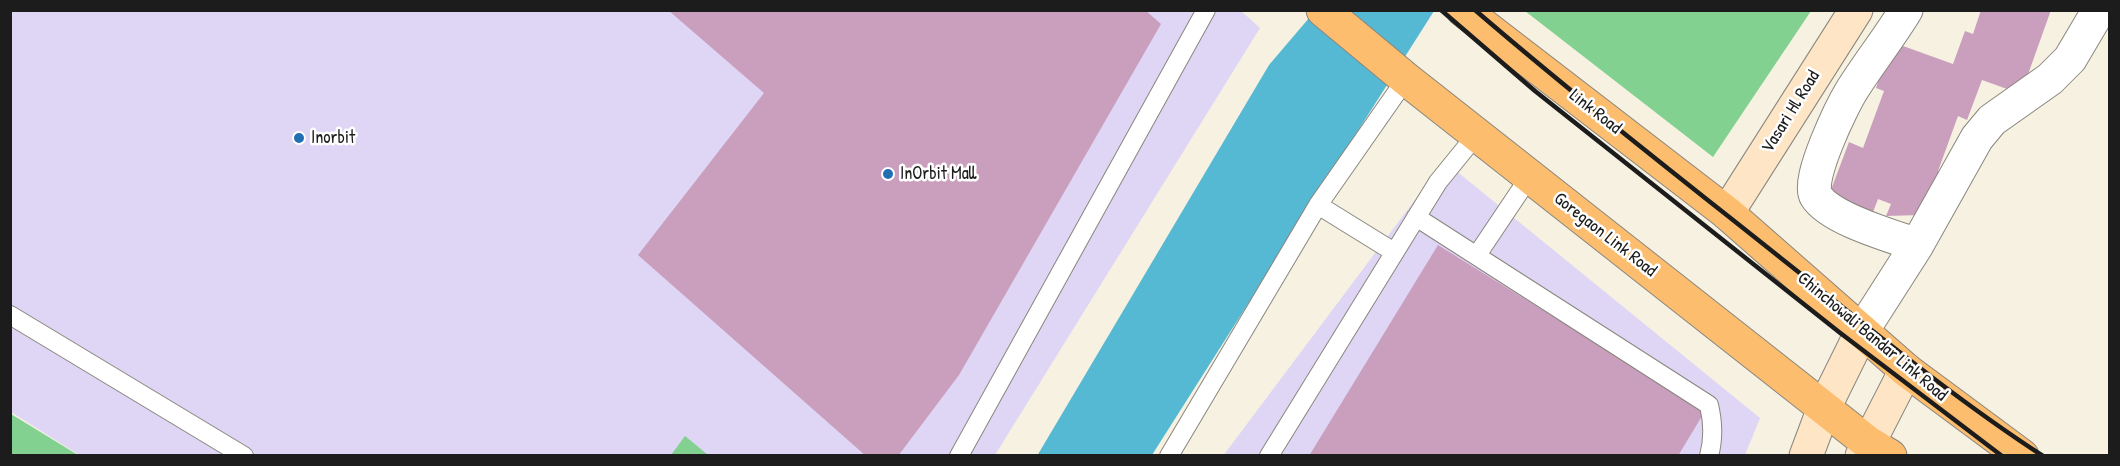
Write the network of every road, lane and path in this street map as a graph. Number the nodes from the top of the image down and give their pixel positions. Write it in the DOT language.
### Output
graph roads {
  1 [pos="1323,10"];
  2 [pos="1463,10"];
  3 [pos="1856,10"];
  4 [pos="2099,10"];
  5 [pos="1203,12"];
  6 [pos="1899,13"];
  7 [pos="1403,76"];
  8 [pos="1477,134"];
  9 [pos="1530,176"];
  10 [pos="1318,205"];
  11 [pos="1727,213"];
  12 [pos="1416,217"];
  13 [pos="1917,246"];
  14 [pos="1394,252"];
  15 [pos="1477,255"];
  16 [pos="10,315"];
  17 [pos="1862,331"];
  18 [pos="1906,370"];
  19 [pos="1824,408"];
  20 [pos="1873,451"];
  21 [pos="244,456"];
  22 [pos="959,456"];
  23 [pos="1169,456"];
  24 [pos="1269,456"];
  25 [pos="1709,456"];
  26 [pos="1806,456"];
  27 [pos="2022,456"];
  1 -- 7 [label="main road, Goregaon Link Road"];
  2 -- 11 [label="main road, Link Road"];
  3 -- 11 [label="street, Vasari Hl Road"];
  4 -- 13 [label="street"];
  5 -- 22 [label="lane"];
  6 -- 13 [label="street"];
  7 -- 8 [label="main road, Goregaon Link Road"];
  7 -- 10 [label="lane"];
  8 -- 9 [label="main road, Goregaon Link Road"];
  8 -- 12 [label="lane"];
  9 -- 15 [label="lane"];
  9 -- 19 [label="main road, Goregaon Link Road"];
  10 -- 14 [label="lane"];
  10 -- 23 [label="lane"];
  11 -- 17 [label="main road, Chinchowali Bandar Link Road"];
  12 -- 14 [label="lane"];
  12 -- 15 [label="lane"];
  13 -- 17 [label="street"];
  14 -- 24 [label="lane"];
  15 -- 25 [label="lane"];
  16 -- 21 [label="lane"];
  17 -- 18 [label="main road, Chinchowali Bandar Link Road"];
  17 -- 19 [label="street"];
  18 -- 20 [label="street"];
  18 -- 27 [label="main road, Chinchowali Bandar Link Road"];
  19 -- 20 [label="main road, Goregaon Link Road"];
  19 -- 26 [label="street"];
}
